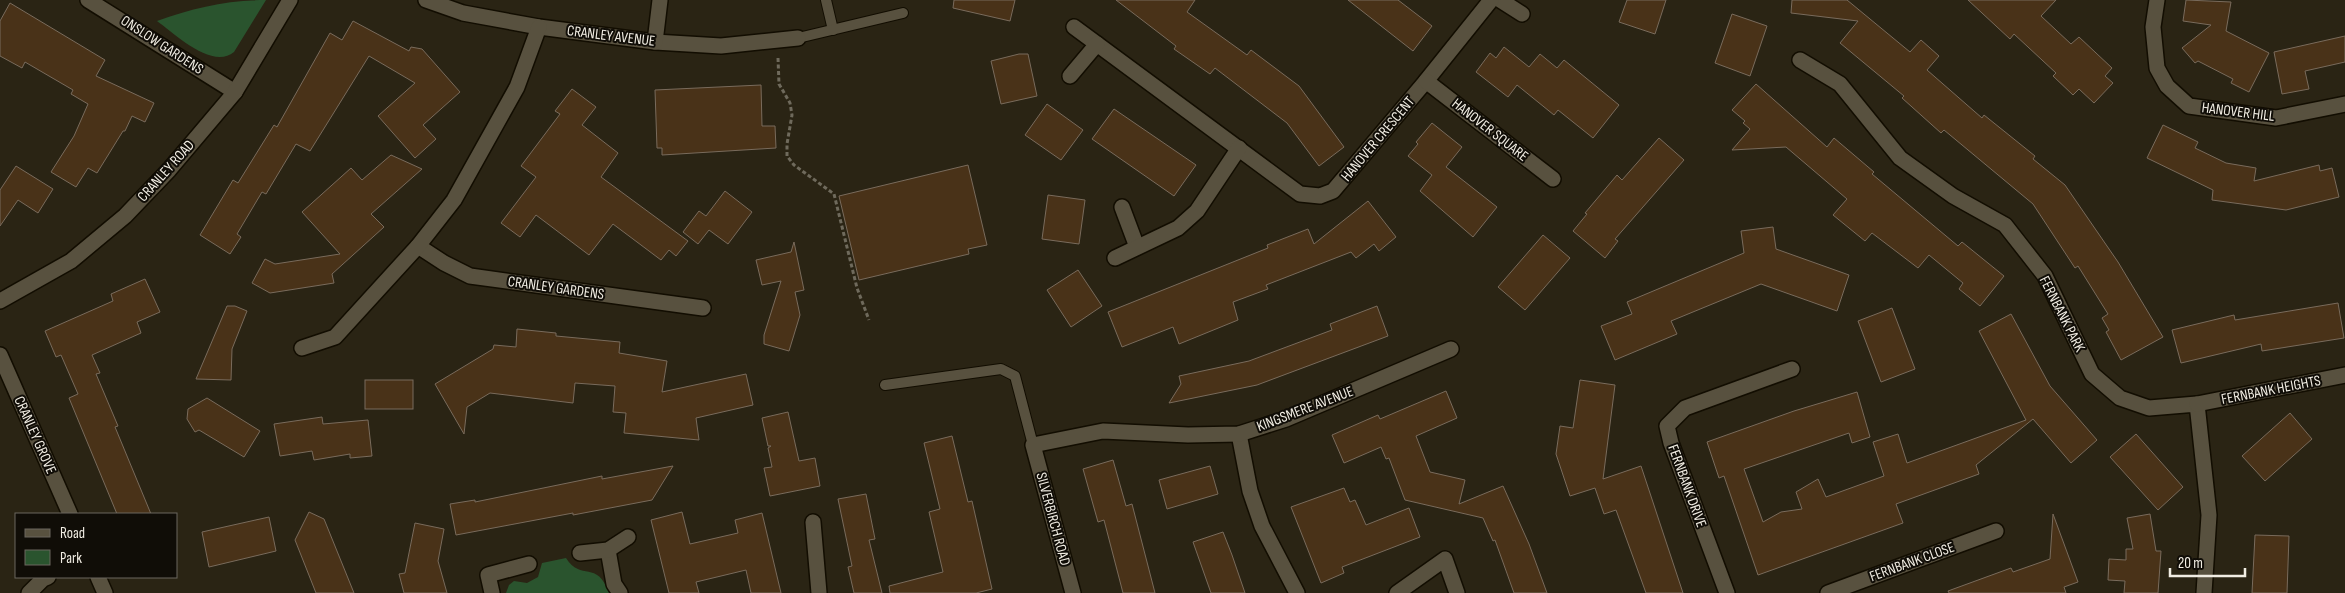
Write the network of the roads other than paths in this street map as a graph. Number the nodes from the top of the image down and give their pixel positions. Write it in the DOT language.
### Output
graph roads {
  1 [pos="88,0"];
  2 [pos="290,0"];
  3 [pos="426,0"];
  4 [pos="660,0"];
  5 [pos="826,0"];
  6 [pos="1491,0"];
  7 [pos="1500,0"];
  8 [pos="2157,0"];
  9 [pos="903,13"];
  10 [pos="1522,14"];
  11 [pos="1074,27"];
  12 [pos="539,28"];
  13 [pos="833,30"];
  14 [pos="798,38"];
  15 [pos="655,42"];
  16 [pos="1097,44"];
  17 [pos="1800,60"];
  18 [pos="1070,76"];
  19 [pos="1426,81"];
  20 [pos="235,92"];
  21 [pos="2345,104"];
  22 [pos="1239,148"];
  23 [pos="1553,179"];
  24 [pos="1122,207"];
  25 [pos="418,246"];
  26 [pos="1137,247"];
  27 [pos="1114,258"];
  28 [pos="0,301"];
  29 [pos="703,308"];
  30 [pos="302,348"];
  31 [pos="1451,350"];
  32 [pos="0,355"];
  33 [pos="1792,369"];
  34 [pos="2345,375"];
  35 [pos="885,385"];
  36 [pos="2197,404"];
  37 [pos="1239,434"];
  38 [pos="1033,445"];
  39 [pos="70,513"];
  40 [pos="813,522"];
  41 [pos="1996,531"];
  42 [pos="628,537"];
  43 [pos="608,550"];
  44 [pos="580,553"];
  45 [pos="530,564"];
  46 [pos="46,578"];
  47 [pos="98,578"];
  48 [pos="29,593"];
  49 [pos="105,593"];
  50 [pos="492,593"];
  51 [pos="620,593"];
  52 [pos="819,593"];
  53 [pos="1073,593"];
  54 [pos="1297,593"];
  55 [pos="1396,593"];
  56 [pos="1457,593"];
  57 [pos="1727,593"];
  58 [pos="1828,593"];
  59 [pos="2204,593"];
  1 -- 20 [label="street, ONSLOW GARDENS"];
  2 -- 20 [label="street, CRANLEY ROAD"];
  3 -- 12 [label="street, CRANLEY AVENUE"];
  4 -- 15 [label="street"];
  5 -- 13 [label="lane"];
  6 -- 19 [label="street, HANOVER CRESCENT"];
  7 -- 10 [label="street"];
  8 -- 21 [label="street, HANOVER HILL"];
  9 -- 13 [label="lane"];
  11 -- 16 [label="street, HANOVER CRESCENT"];
  12 -- 15 [label="street, CRANLEY AVENUE"];
  12 -- 25 [label="street"];
  13 -- 14 [label="lane"];
  14 -- 15 [label="street, CRANLEY AVENUE"];
  16 -- 18 [label="street"];
  16 -- 22 [label="street, HANOVER CRESCENT"];
  17 -- 36 [label="street, FERNBANK PARK"];
  19 -- 22 [label="street, HANOVER CRESCENT"];
  19 -- 23 [label="street, HANOVER SQUARE"];
  20 -- 28 [label="street, CRANLEY ROAD"];
  22 -- 26 [label="street"];
  24 -- 26 [label="street"];
  25 -- 29 [label="street, CRANLEY GARDENS"];
  25 -- 30 [label="street"];
  26 -- 27 [label="street"];
  31 -- 37 [label="street, KINGSMERE AVENUE"];
  32 -- 39 [label="street, CRANLEY GROVE"];
  33 -- 57 [label="street, FERNBANK DRIVE"];
  34 -- 36 [label="street, FERNBANK HEIGHTS"];
  35 -- 38 [label="lane"];
  36 -- 59 [label="street"];
  37 -- 38 [label="street, KINGSMERE AVENUE"];
  37 -- 54 [label="street"];
  38 -- 53 [label="street, SILVERBIRCH ROAD"];
  40 -- 52 [label="street"];
  41 -- 58 [label="street, FERNBANK CLOSE"];
  42 -- 43 [label="street"];
  43 -- 44 [label="street"];
  43 -- 51 [label="street"];
  45 -- 50 [label="street"];
  46 -- 48 [label="street"];
  47 -- 49 [label="street"];
  55 -- 56 [label="street"];
}
